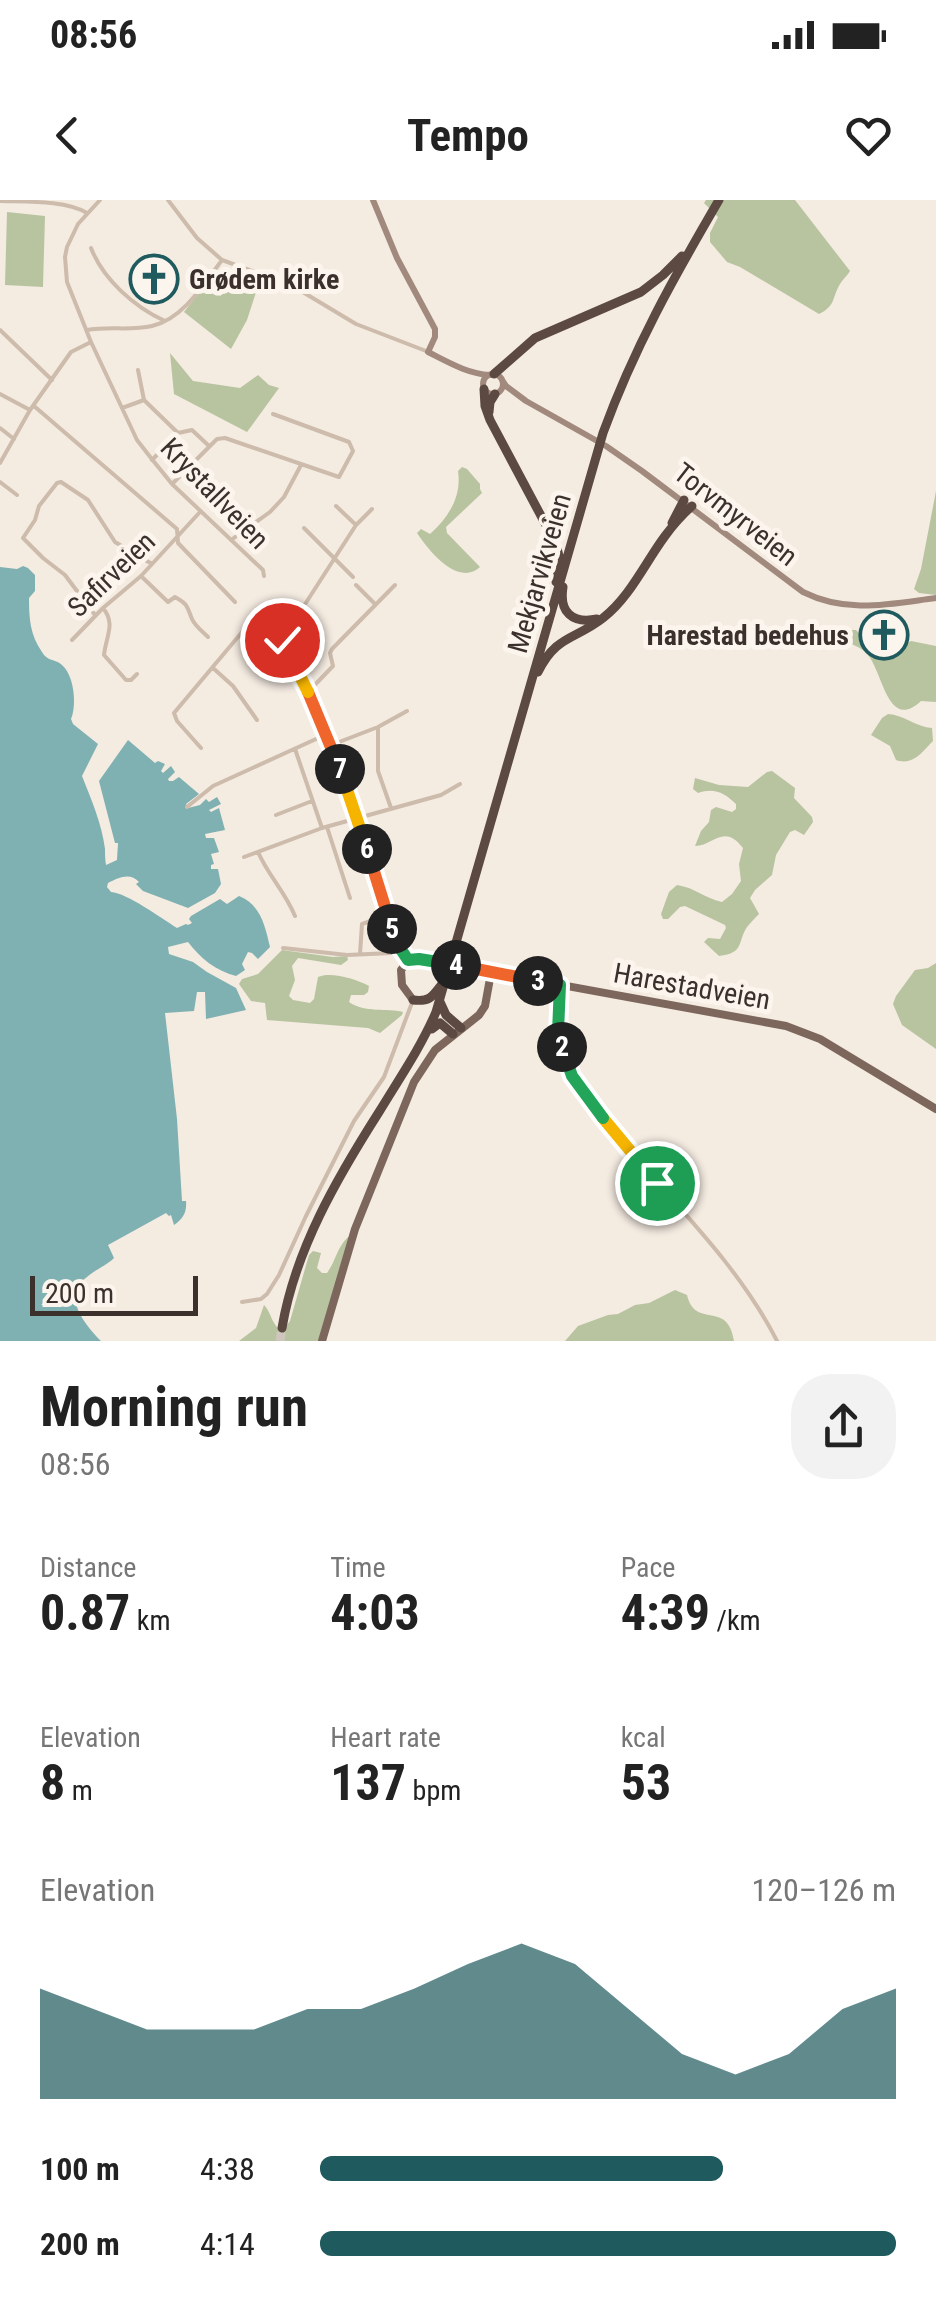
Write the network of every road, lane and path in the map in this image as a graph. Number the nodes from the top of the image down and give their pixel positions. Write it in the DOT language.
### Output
graph roads {
  1 [pos="100,200"];
  2 [pos="168,200"];
  3 [pos="373,200"];
  4 [pos="720,200"];
  5 [pos="0,201"];
  6 [pos="57,202"];
  7 [pos="87,213"];
  8 [pos="694,243"];
  9 [pos="91,248"];
  10 [pos="222,260"];
  11 [pos="164,321"];
  12 [pos="0,330"];
  13 [pos="87,330"];
  14 [pos="91,342"];
  15 [pos="428,352"];
  16 [pos="462,368"];
  17 [pos="138,370"];
  18 [pos="495,376"];
  19 [pos="52,380"];
  20 [pos="490,390"];
  21 [pos="0,394"];
  22 [pos="144,400"];
  23 [pos="526,401"];
  24 [pos="32,408"];
  25 [pos="122,408"];
  26 [pos="273,414"];
  27 [pos="0,428"];
  28 [pos="178,433"];
  29 [pos="14,439"];
  30 [pos="209,446"];
  31 [pos="152,460"];
  32 [pos="0,463"];
  33 [pos="302,465"];
  34 [pos="0,482"];
  35 [pos="172,484"];
  36 [pos="17,496"];
  37 [pos="688,503"];
  38 [pos="336,506"];
  39 [pos="372,509"];
  40 [pos="200,512"];
  41 [pos="356,525"];
  42 [pos="304,528"];
  43 [pos="178,537"];
  44 [pos="231,540"];
  45 [pos="336,560"];
  46 [pos="152,564"];
  47 [pos="563,572"];
  48 [pos="141,576"];
  49 [pos="264,576"];
  50 [pos="352,577"];
  51 [pos="356,585"];
  52 [pos="395,585"];
  53 [pos="558,590"];
  54 [pos="936,598"];
  55 [pos="235,602"];
  56 [pos="375,604"];
  57 [pos="103,608"];
  58 [pos="609,614"];
  59 [pos="96,616"];
  60 [pos="208,636"];
  61 [pos="72,640"];
  62 [pos="282,640"];
  63 [pos="213,668"];
  64 [pos="137,674"];
  65 [pos="308,692"];
  66 [pos="528,693"];
  67 [pos="407,710"];
  68 [pos="257,720"];
  69 [pos="378,727"];
  70 [pos="328,734"];
  71 [pos="332,745"];
  72 [pos="201,748"];
  73 [pos="295,750"];
  74 [pos="460,784"];
  75 [pos="312,801"];
  76 [pos="187,807"];
  77 [pos="391,808"];
  78 [pos="276,816"];
  79 [pos="357,817"];
  80 [pos="324,828"];
  81 [pos="258,852"];
  82 [pos="244,857"];
  83 [pos="350,898"];
  84 [pos="295,916"];
  85 [pos="388,916"];
  86 [pos="284,948"];
  87 [pos="392,953"];
  88 [pos="360,954"];
  89 [pos="406,962"];
  90 [pos="491,973"];
  91 [pos="445,979"];
  92 [pos="560,985"];
  93 [pos="413,1000"];
  94 [pos="440,1002"];
  95 [pos="431,1019"];
  96 [pos="457,1031"];
  97 [pos="424,1038"];
  98 [pos="936,1109"];
  99 [pos="378,1112"];
  100 [pos="242,1302"];
  101 [pos="282,1328"];
  102 [pos="322,1341"];
  103 [pos="777,1341"];
  1 -- 7 [label="street, Krystallveien"];
  2 -- 10 [label="street, Torvmyrveien"];
  3 -- 15 [label="main road"];
  4 -- 8 [label="highway, Mekjarvikveien"];
  5 -- 6 [label="street"];
  6 -- 7 [label="street"];
  7 -- 13 [label="street, Krystallveien"];
  8 -- 18 [label="highway"];
  8 -- 47 [label="highway, Mekjarvikveien"];
  9 -- 11 [label="street"];
  10 -- 11 [label="street"];
  10 -- 15 [label="street, Torvmyrveien"];
  11 -- 13 [label="street"];
  12 -- 19 [label="street"];
  13 -- 14 [label="street, Krystallveien"];
  14 -- 19 [label="street"];
  14 -- 25 [label="street, Krystallveien"];
  15 -- 16 [label="main road, Torvmyrveien"];
  16 -- 18 [label="main road, Torvmyrveien"];
  16 -- 20 [label="main road, Torvmyrveien"];
  17 -- 22 [label="street"];
  18 -- 20 [label="main road"];
  18 -- 20 [label="main road"];
  18 -- 23 [label="main road, Torvmyrveien"];
  19 -- 24 [label="street"];
  20 -- 23 [label="main road, Torvmyrveien"];
  20 -- 53 [label="highway"];
  21 -- 24 [label="street, Safirveien"];
  22 -- 25 [label="street"];
  22 -- 28 [label="street"];
  23 -- 37 [label="main road, Torvmyrveien"];
  24 -- 29 [label="street"];
  24 -- 43 [label="street, Safirveien"];
  25 -- 31 [label="street, Krystallveien"];
  26 -- 33 [label="street"];
  27 -- 29 [label="street"];
  28 -- 30 [label="street"];
  28 -- 31 [label="street"];
  29 -- 32 [label="street"];
  30 -- 33 [label="street"];
  30 -- 35 [label="street"];
  31 -- 35 [label="street, Krystallveien"];
  33 -- 44 [label="street"];
  34 -- 36 [label="street"];
  35 -- 40 [label="street, Krystallveien"];
  37 -- 54 [label="main road, Torvmyrveien"];
  37 -- 58 [label="highway"];
  38 -- 41 [label="street"];
  39 -- 41 [label="street"];
  40 -- 43 [label="street, Safirveien"];
  40 -- 44 [label="street, Krystallveien"];
  41 -- 45 [label="street"];
  42 -- 45 [label="street"];
  43 -- 46 [label="street, Safirveien"];
  43 -- 55 [label="street, Safirveien"];
  44 -- 49 [label="street, Krystallveien"];
  45 -- 50 [label="street"];
  45 -- 62 [label="street"];
  46 -- 48 [label="street, Safirveien"];
  46 -- 59 [label="street"];
  47 -- 53 [label="highway, Mekjarvikveien"];
  47 -- 58 [label="highway"];
  48 -- 57 [label="street, Safirveien"];
  48 -- 60 [label="street"];
  51 -- 56 [label="street"];
  52 -- 56 [label="street"];
  53 -- 66 [label="highway, Mekjarvikveien"];
  56 -- 65 [label="street"];
  57 -- 59 [label="street, Safirveien"];
  57 -- 64 [label="street"];
  58 -- 66 [label="highway"];
  59 -- 61 [label="street, Safirveien"];
  62 -- 63 [label="street"];
  62 -- 65 [label="street"];
  63 -- 68 [label="street"];
  63 -- 72 [label="street"];
  65 -- 70 [label="street"];
  66 -- 91 [label="highway, Mekjarvikveien"];
  67 -- 69 [label="street"];
  69 -- 71 [label="street"];
  69 -- 77 [label="street"];
  70 -- 71 [label="street"];
  70 -- 73 [label="street"];
  71 -- 79 [label="street"];
  73 -- 75 [label="street"];
  73 -- 76 [label="street"];
  74 -- 77 [label="street"];
  75 -- 78 [label="street"];
  75 -- 80 [label="street"];
  77 -- 79 [label="street"];
  79 -- 80 [label="street"];
  79 -- 85 [label="street"];
  80 -- 81 [label="street"];
  80 -- 83 [label="street"];
  81 -- 82 [label="street"];
  81 -- 84 [label="street"];
  85 -- 88 [label="street"];
  85 -- 89 [label="street"];
  86 -- 88 [label="street"];
  87 -- 88 [label="street"];
  89 -- 90 [label="main road, Harestadveien"];
  89 -- 93 [label="main road"];
  90 -- 92 [label="main road, Harestadveien"];
  90 -- 96 [label="main road"];
  91 -- 93 [label="highway"];
  91 -- 94 [label="highway, Mekjarvikveien"];
  91 -- 95 [label="highway, Mekjarvikveien"];
  92 -- 98 [label="main road, Harestadveien"];
  92 -- 103 [label="street"];
  93 -- 95 [label="highway"];
  93 -- 100 [label="street"];
  94 -- 95 [label="highway, Mekjarvikveien"];
  94 -- 96 [label="highway"];
  95 -- 97 [label="highway"];
  95 -- 99 [label="highway"];
  96 -- 97 [label="highway"];
  96 -- 102 [label="main road"];
  97 -- 99 [label="highway"];
  99 -- 101 [label="highway"];
}
